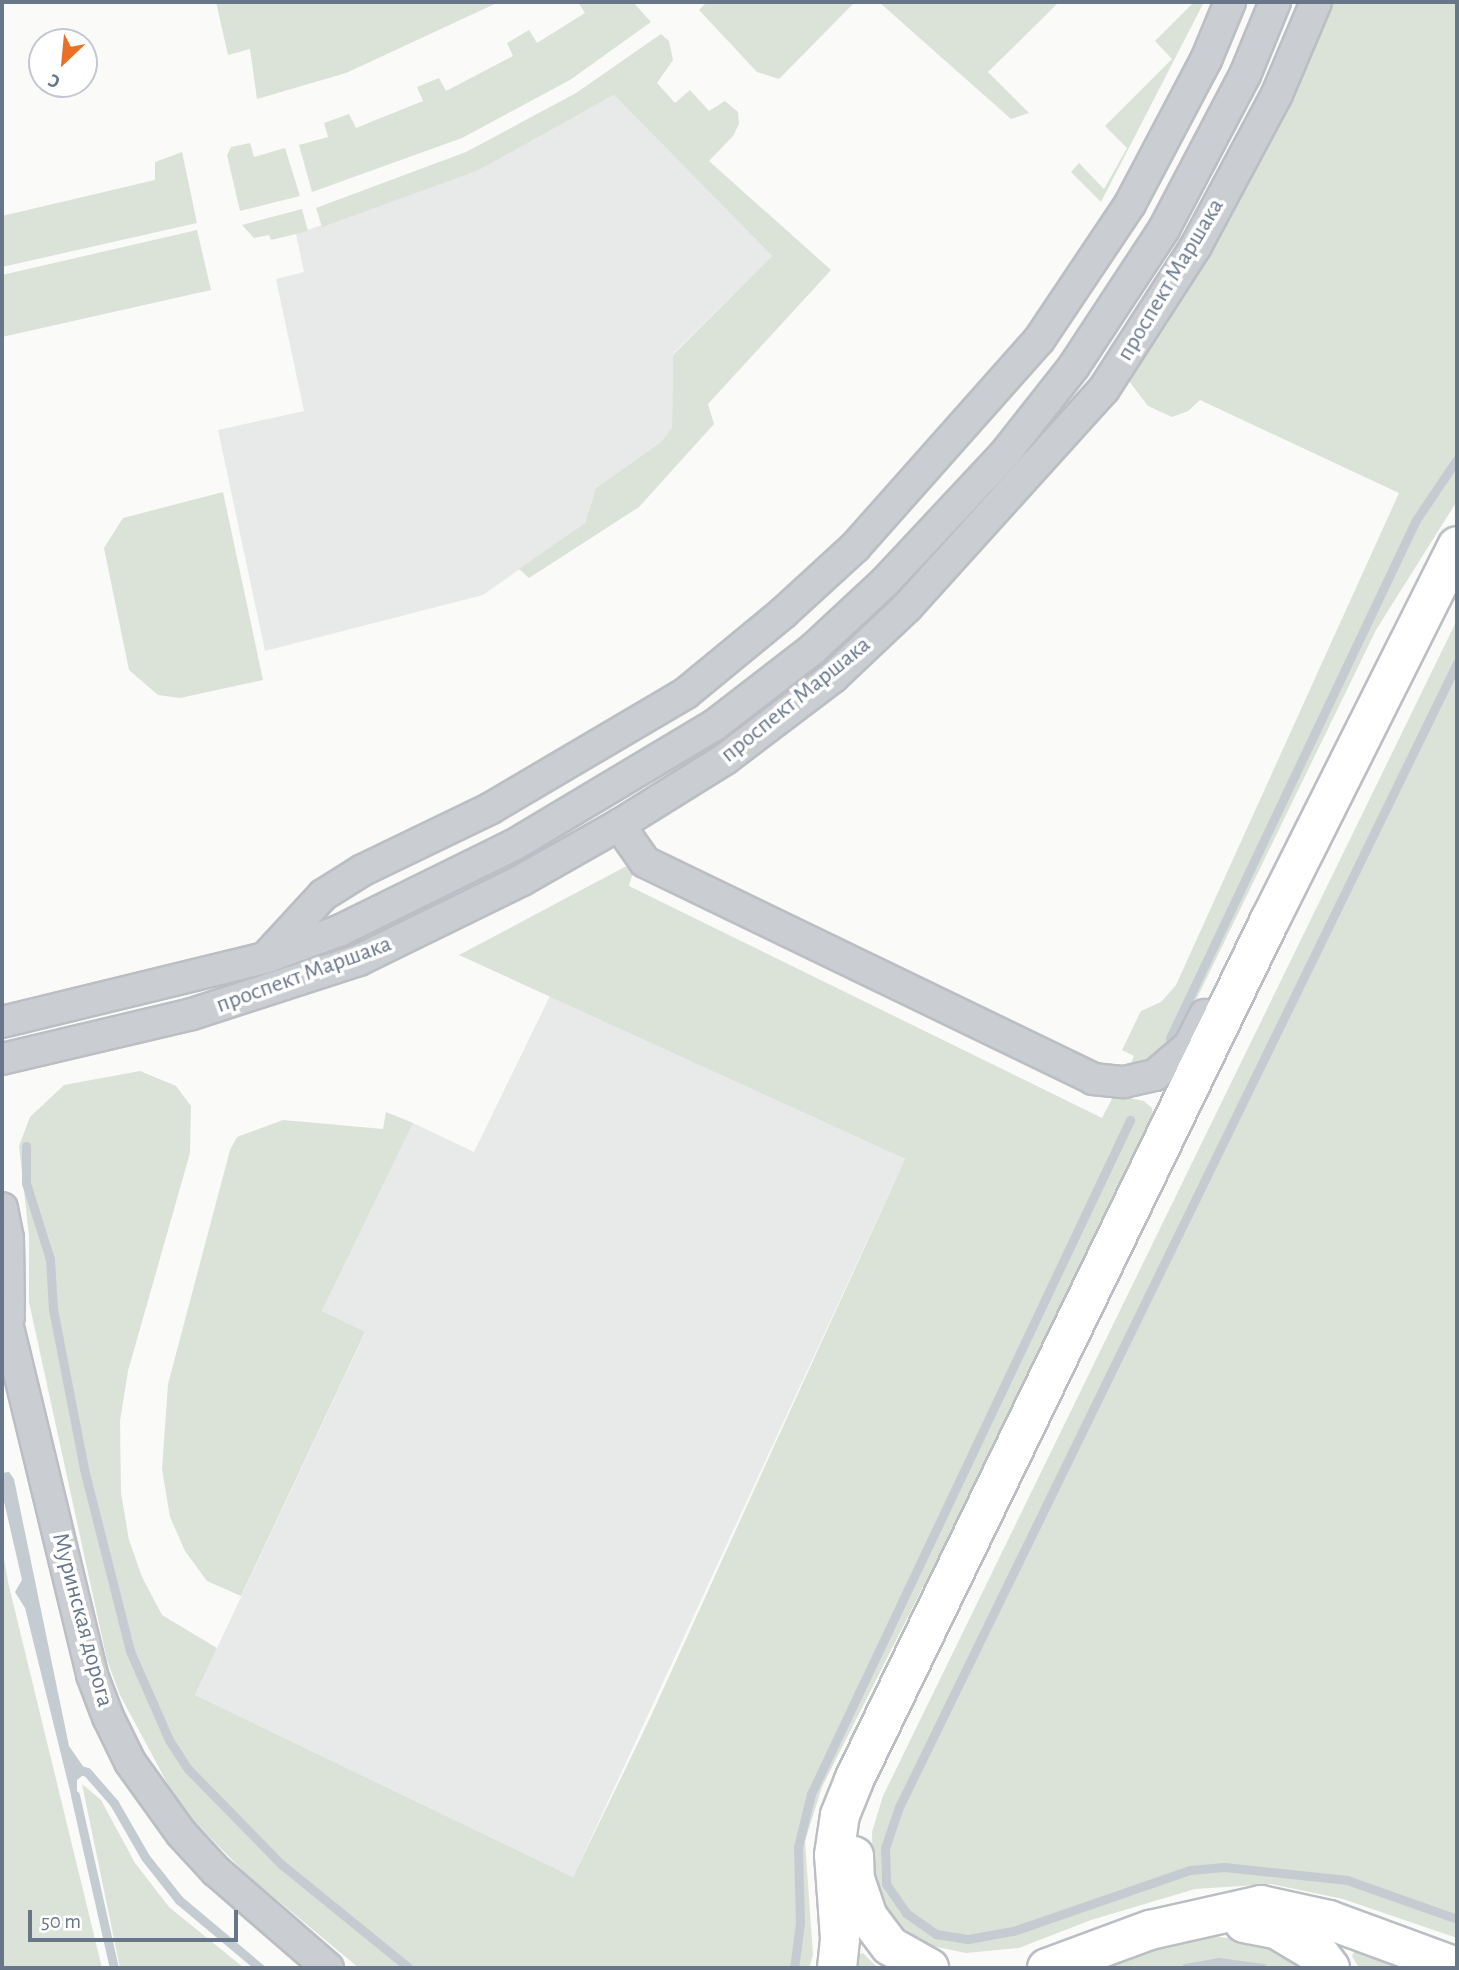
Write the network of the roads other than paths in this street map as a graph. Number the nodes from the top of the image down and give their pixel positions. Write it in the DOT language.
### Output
graph roads {
  1 [pos="1230,2"];
  2 [pos="1275,2"];
  3 [pos="1316,2"];
  4 [pos="1457,546"];
  5 [pos="1457,579"];
  6 [pos="619,825"];
  7 [pos="1270,920"];
  8 [pos="265,958"];
  9 [pos="2,1021"];
  10 [pos="2,1059"];
  11 [pos="2,1208"];
  12 [pos="5,1310"];
  13 [pos="1202,1916"];
  14 [pos="1457,1967"];
  15 [pos="328,1968"];
  16 [pos="837,1968"];
  17 [pos="929,1968"];
  18 [pos="1047,1968"];
  19 [pos="1330,1968"];
  1 -- 8 [label="street"];
  2 -- 8 [label="street, проспект Маршака"];
  3 -- 6 [label="street, проспект Маршака"];
  4 -- 7 [label="main road"];
  5 -- 17 [label="main road"];
  6 -- 7 [label="street"];
  6 -- 10 [label="street, проспект Маршака"];
  7 -- 16 [label="main road"];
  8 -- 9 [label="street, проспект Маршака"];
  11 -- 12 [label="street, Муринская дорога"];
  12 -- 15 [label="street, Муринская дорога"];
  13 -- 14 [label="main road"];
  13 -- 18 [label="main road"];
  13 -- 19 [label="main road"];
}
